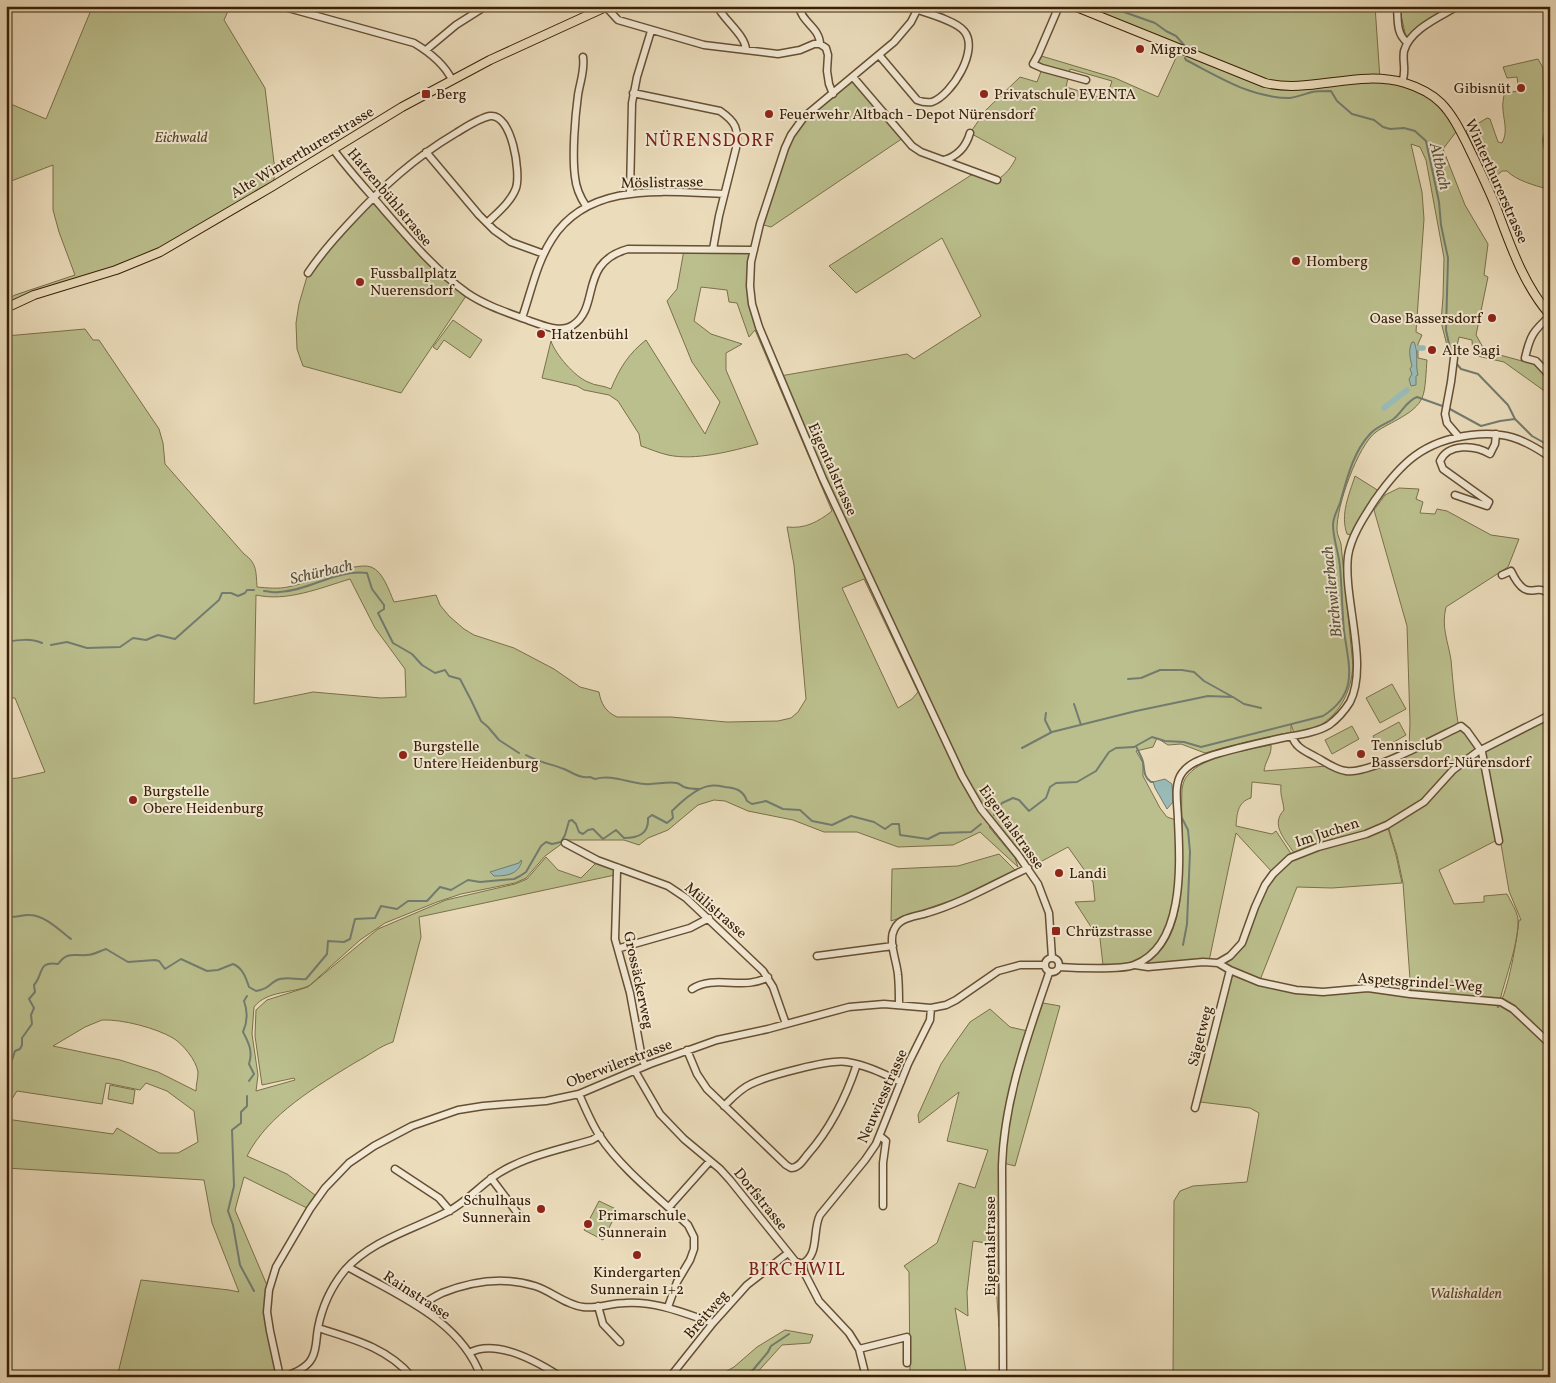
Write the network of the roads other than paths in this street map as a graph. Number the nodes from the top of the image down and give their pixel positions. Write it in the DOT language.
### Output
graph roads {
  1 [pos="281,6"];
  2 [pos="486,6"];
  3 [pos="717,6"];
  4 [pos="799,6"];
  5 [pos="1059,6"];
  6 [pos="1074,6"];
  7 [pos="1397,6"];
  8 [pos="1458,6"];
  9 [pos="607,7"];
  10 [pos="919,8"];
  11 [pos="651,31"];
  12 [pos="1407,42"];
  13 [pos="820,44"];
  14 [pos="426,50"];
  15 [pos="746,50"];
  16 [pos="879,55"];
  17 [pos="583,57"];
  18 [pos="853,77"];
  19 [pos="452,80"];
  20 [pos="1086,80"];
  21 [pos="1402,82"];
  22 [pos="633,93"];
  23 [pos="833,94"];
  24 [pos="1550,131"];
  25 [pos="970,133"];
  26 [pos="333,149"];
  27 [pos="426,152"];
  28 [pos="1550,156"];
  29 [pos="944,160"];
  30 [pos="997,180"];
  31 [pos="630,193"];
  32 [pos="724,194"];
  33 [pos="373,197"];
  34 [pos="586,206"];
  35 [pos="487,223"];
  36 [pos="712,249"];
  37 [pos="754,250"];
  38 [pos="544,254"];
  39 [pos="308,273"];
  40 [pos="6,308"];
  41 [pos="1550,315"];
  42 [pos="522,318"];
  43 [pos="1454,358"];
  44 [pos="1550,376"];
  45 [pos="1496,434"];
  46 [pos="1459,437"];
  47 [pos="1550,457"];
  48 [pos="1455,494"];
  49 [pos="1502,575"];
  50 [pos="1550,595"];
  51 [pos="1550,715"];
  52 [pos="1292,736"];
  53 [pos="1481,750"];
  54 [pos="1499,841"];
  55 [pos="565,843"];
  56 [pos="619,868"];
  57 [pos="1028,868"];
  58 [pos="709,918"];
  59 [pos="893,946"];
  60 [pos="620,948"];
  61 [pos="817,956"];
  62 [pos="1052,958"];
  63 [pos="1218,963"];
  64 [pos="1044,965"];
  65 [pos="1135,965"];
  66 [pos="1059,967"];
  67 [pos="1230,970"];
  68 [pos="1049,972"];
  69 [pos="768,977"];
  70 [pos="692,989"];
  71 [pos="899,1005"];
  72 [pos="931,1008"];
  73 [pos="786,1024"];
  74 [pos="1550,1044"];
  75 [pos="687,1050"];
  76 [pos="857,1064"];
  77 [pos="645,1066"];
  78 [pos="635,1071"];
  79 [pos="901,1082"];
  80 [pos="579,1094"];
  81 [pos="724,1106"];
  82 [pos="1195,1108"];
  83 [pos="600,1135"];
  84 [pos="880,1136"];
  85 [pos="710,1161"];
  86 [pos="395,1169"];
  87 [pos="491,1178"];
  88 [pos="883,1206"];
  89 [pos="669,1207"];
  90 [pos="450,1210"];
  91 [pos="522,1219"];
  92 [pos="788,1253"];
  93 [pos="802,1264"];
  94 [pos="348,1267"];
  95 [pos="598,1306"];
  96 [pos="668,1307"];
  97 [pos="420,1308"];
  98 [pos="713,1323"];
  99 [pos="318,1328"];
  100 [pos="620,1342"];
  101 [pos="859,1349"];
  102 [pos="469,1353"];
  103 [pos="907,1363"];
  104 [pos="282,1377"];
  105 [pos="412,1377"];
  106 [pos="481,1377"];
  107 [pos="561,1377"];
  108 [pos="670,1377"];
  109 [pos="866,1377"];
  110 [pos="1003,1377"];
  1 -- 14 [label="street"];
  2 -- 14 [label="street"];
  3 -- 15 [label="street"];
  4 -- 13 [label="street"];
  5 -- 20 [label="street"];
  6 -- 21 [label="main road, Winterthurerstrasse"];
  7 -- 12 [label="street"];
  8 -- 12 [label="street"];
  9 -- 11 [label="street"];
  9 -- 19 [label="main road, Alte Winterthurerstrasse"];
  10 -- 16 [label="street, Eigentalstrasse"];
  10 -- 16 [label="street"];
  11 -- 15 [label="street"];
  11 -- 22 [label="street"];
  12 -- 21 [label="street"];
  13 -- 15 [label="street"];
  13 -- 23 [label="street"];
  14 -- 19 [label="street"];
  16 -- 18 [label="street, Eigentalstrasse"];
  17 -- 34 [label="street"];
  18 -- 23 [label="street, Eigentalstrasse"];
  18 -- 29 [label="street"];
  19 -- 26 [label="main road, Alte Winterthurerstrasse"];
  21 -- 41 [label="main road, Winterthurerstrasse"];
  22 -- 31 [label="street"];
  22 -- 32 [label="street"];
  23 -- 37 [label="street, Eigentalstrasse"];
  24 -- 28 [label="street"];
  25 -- 29 [label="street"];
  26 -- 33 [label="street, Hatzenbühlstrasse"];
  26 -- 40 [label="main road, Alte Winterthurerstrasse"];
  27 -- 33 [label="street"];
  27 -- 35 [label="street"];
  27 -- 35 [label="street"];
  29 -- 30 [label="street"];
  31 -- 32 [label="street, Möslistrasse"];
  31 -- 34 [label="street, Möslistrasse"];
  32 -- 36 [label="street"];
  33 -- 39 [label="street"];
  33 -- 42 [label="street, Hatzenbühlstrasse"];
  34 -- 38 [label="street, Möslistrasse"];
  35 -- 38 [label="street"];
  36 -- 37 [label="street, Hatzenbühlstrasse"];
  36 -- 42 [label="street, Hatzenbühlstrasse"];
  37 -- 57 [label="street, Eigentalstrasse"];
  38 -- 42 [label="street, Möslistrasse"];
  41 -- 44 [label="street"];
  43 -- 46 [label="street"];
  45 -- 46 [label="street"];
  45 -- 47 [label="street"];
  45 -- 48 [label="street"];
  46 -- 52 [label="street"];
  49 -- 50 [label="street"];
  51 -- 53 [label="street, Im Juchen"];
  52 -- 53 [label="street"];
  52 -- 65 [label="street"];
  53 -- 54 [label="street"];
  53 -- 63 [label="street, Im Juchen"];
  55 -- 56 [label="street, Mülistrasse"];
  56 -- 58 [label="street, Mülistrasse"];
  56 -- 77 [label="street, Grossäckerweg"];
  57 -- 59 [label="street"];
  57 -- 62 [label="street, Eigentalstrasse"];
  58 -- 60 [label="street"];
  58 -- 69 [label="street, Mülistrasse"];
  59 -- 61 [label="street"];
  59 -- 71 [label="street"];
  62 -- 64 [label="street"];
  62 -- 66 [label="street"];
  63 -- 65 [label="street"];
  63 -- 67 [label="street, Aspetsgrindel-Weg"];
  64 -- 68 [label="street"];
  64 -- 72 [label="street, Oberwilerstrasse"];
  65 -- 66 [label="street"];
  66 -- 68 [label="street"];
  67 -- 74 [label="street, Aspetsgrindel-Weg"];
  67 -- 82 [label="street, Sägetweg"];
  68 -- 110 [label="street, Eigentalstrasse"];
  69 -- 70 [label="street"];
  69 -- 73 [label="street, Mülistrasse"];
  71 -- 72 [label="street, Oberwilerstrasse"];
  71 -- 73 [label="street, Oberwilerstrasse"];
  72 -- 79 [label="street, Neuwiesstrasse"];
  73 -- 75 [label="street, Oberwilerstrasse"];
  75 -- 77 [label="street, Oberwilerstrasse"];
  75 -- 81 [label="street"];
  76 -- 79 [label="street"];
  76 -- 81 [label="street"];
  76 -- 81 [label="street"];
  77 -- 78 [label="street, Oberwilerstrasse"];
  78 -- 80 [label="street, Oberwilerstrasse"];
  78 -- 85 [label="street, Dorfstrasse"];
  79 -- 84 [label="street, Neuwiesstrasse"];
  80 -- 83 [label="street"];
  80 -- 104 [label="street, Oberwilerstrasse"];
  83 -- 87 [label="street"];
  83 -- 89 [label="street"];
  84 -- 88 [label="street"];
  84 -- 93 [label="street, Neuwiesstrasse"];
  85 -- 89 [label="street"];
  85 -- 92 [label="street, Dorfstrasse"];
  86 -- 90 [label="street"];
  87 -- 90 [label="street"];
  87 -- 91 [label="street"];
  89 -- 96 [label="street"];
  90 -- 94 [label="street"];
  92 -- 93 [label="street, Dorfstrasse"];
  92 -- 98 [label="street, Breitweg"];
  93 -- 101 [label="street, Dorfstrasse"];
  94 -- 97 [label="street, Rainstrasse"];
  94 -- 99 [label="street"];
  95 -- 96 [label="street"];
  95 -- 97 [label="street"];
  95 -- 100 [label="street"];
  96 -- 98 [label="street"];
  97 -- 102 [label="street, Rainstrasse"];
  98 -- 108 [label="street, Breitweg"];
  99 -- 104 [label="street"];
  99 -- 105 [label="street"];
  101 -- 103 [label="street"];
  101 -- 109 [label="street, Dorfstrasse"];
  102 -- 106 [label="street, Rainstrasse"];
  102 -- 107 [label="street"];
}
